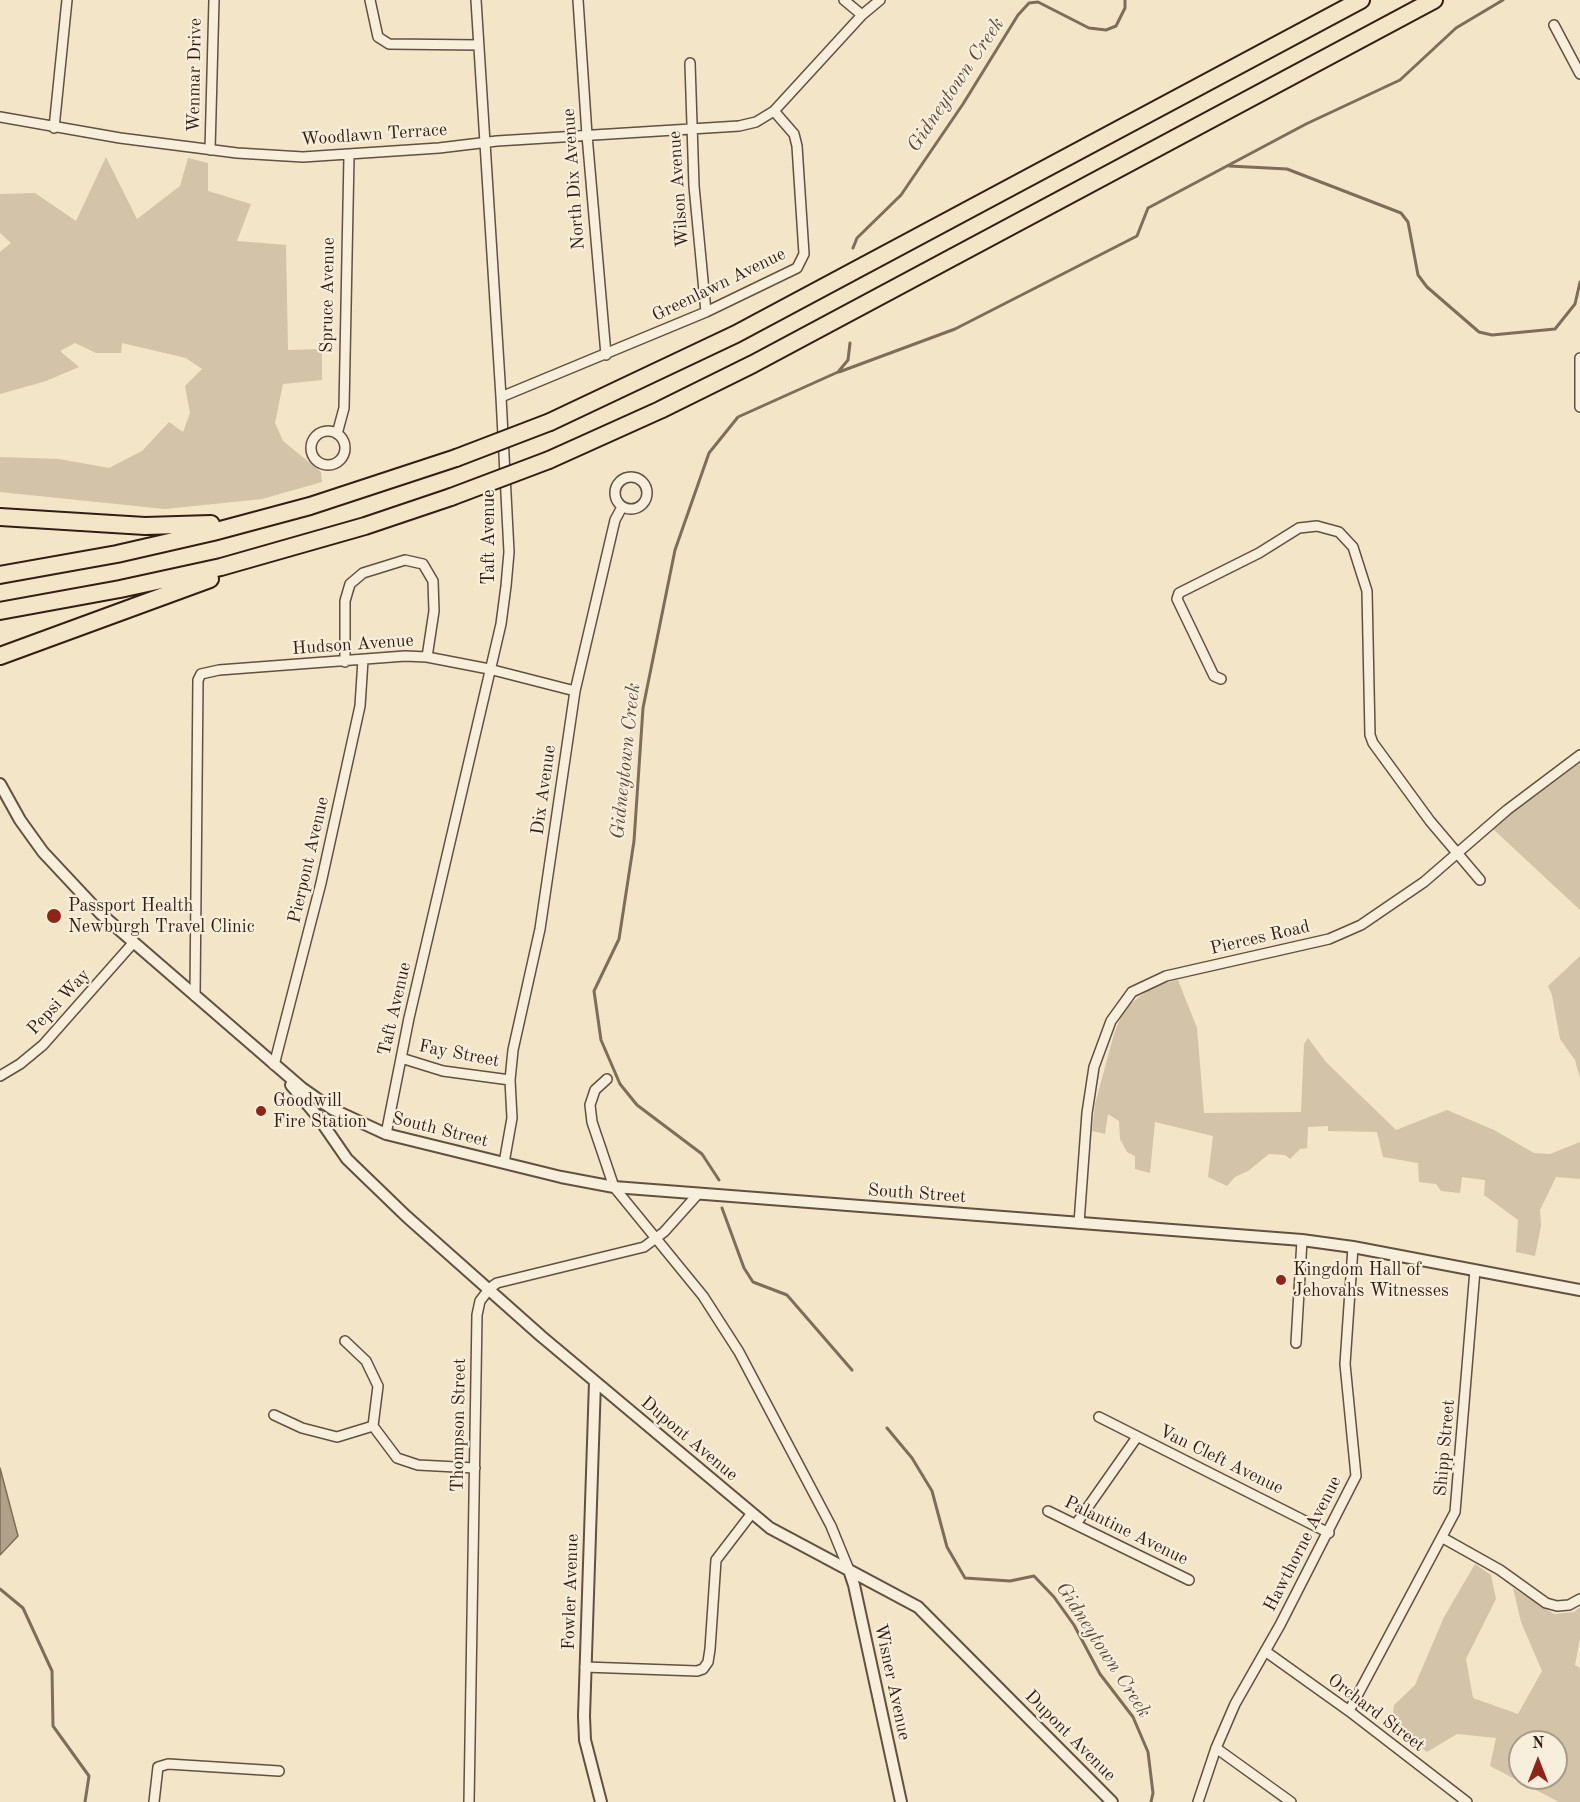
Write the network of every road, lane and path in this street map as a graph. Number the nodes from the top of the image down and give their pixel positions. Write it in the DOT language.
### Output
graph roads {
  1 [pos="67,0"];
  2 [pos="214,0"];
  3 [pos="370,0"];
  4 [pos="476,0"];
  5 [pos="578,0"];
  6 [pos="844,0"];
  7 [pos="880,0"];
  8 [pos="1361,0"];
  9 [pos="1434,0"];
  10 [pos="862,15"];
  11 [pos="1554,25"];
  12 [pos="479,45"];
  13 [pos="690,63"];
  14 [pos="1580,74"];
  15 [pos="774,111"];
  16 [pos="0,117"];
  17 [pos="54,128"];
  18 [pos="691,129"];
  19 [pos="586,135"];
  20 [pos="485,142"];
  21 [pos="210,150"];
  22 [pos="349,156"];
  23 [pos="706,312"];
  24 [pos="606,355"];
  25 [pos="1580,358"];
  26 [pos="501,398"];
  27 [pos="1580,407"];
  28 [pos="337,434"];
  29 [pos="310,507"];
  30 [pos="622,507"];
  31 [pos="0,517"];
  32 [pos="319,540"];
  33 [pos="0,575"];
  34 [pos="0,611"];
  35 [pos="0,656"];
  36 [pos="427,657"];
  37 [pos="363,660"];
  38 [pos="345,662"];
  39 [pos="489,669"];
  40 [pos="1221,680"];
  41 [pos="575,691"];
  42 [pos="1580,755"];
  43 [pos="0,784"];
  44 [pos="1457,855"];
  45 [pos="1480,880"];
  46 [pos="134,942"];
  47 [pos="195,996"];
  48 [pos="401,1058"];
  49 [pos="274,1065"];
  50 [pos="0,1076"];
  51 [pos="607,1079"];
  52 [pos="510,1080"];
  53 [pos="386,1134"];
  54 [pos="504,1163"];
  55 [pos="614,1187"];
  56 [pos="698,1194"];
  57 [pos="1079,1223"];
  58 [pos="657,1238"];
  59 [pos="1302,1240"];
  60 [pos="1353,1247"];
  61 [pos="1475,1270"];
  62 [pos="490,1288"];
  63 [pos="1580,1290"];
  64 [pos="345,1341"];
  65 [pos="1296,1343"];
  66 [pos="595,1382"];
  67 [pos="274,1415"];
  68 [pos="1099,1417"];
  69 [pos="373,1426"];
  70 [pos="1137,1437"];
  71 [pos="475,1468"];
  72 [pos="1048,1511"];
  73 [pos="752,1513"];
  74 [pos="1076,1524"];
  75 [pos="1329,1533"];
  76 [pos="1443,1538"];
  77 [pos="849,1570"];
  78 [pos="1189,1580"];
  79 [pos="1580,1599"];
  80 [pos="1265,1651"];
  81 [pos="585,1667"];
  82 [pos="1349,1711"];
  83 [pos="1216,1748"];
  84 [pos="279,1771"];
  85 [pos="154,1802"];
  86 [pos="469,1802"];
  87 [pos="601,1802"];
  88 [pos="901,1802"];
  89 [pos="1112,1802"];
  90 [pos="1198,1802"];
  91 [pos="1291,1802"];
  92 [pos="1467,1802"];
  1 -- 17 [label="street"];
  2 -- 21 [label="street, Wenmar Drive"];
  3 -- 12 [label="street"];
  4 -- 12 [label="street, Taft Avenue"];
  5 -- 19 [label="street, North Dix Avenue"];
  6 -- 10 [label="street"];
  7 -- 10 [label="street"];
  8 -- 29 [label="highway, bridge"];
  9 -- 32 [label="highway, bridge"];
  10 -- 15 [label="street"];
  11 -- 14 [label="street"];
  12 -- 20 [label="street, Taft Avenue"];
  13 -- 18 [label="street, Wilson Avenue"];
  15 -- 18 [label="street, Woodlawn Terrace"];
  15 -- 23 [label="street, Greenlawn Avenue"];
  16 -- 17 [label="street, Woodlawn Terrace"];
  17 -- 21 [label="street, Woodlawn Terrace"];
  18 -- 19 [label="street, Woodlawn Terrace"];
  18 -- 23 [label="street, Wilson Avenue"];
  19 -- 20 [label="street, Woodlawn Terrace"];
  19 -- 24 [label="street, North Dix Avenue"];
  20 -- 22 [label="street, Woodlawn Terrace"];
  20 -- 26 [label="street, Taft Avenue"];
  21 -- 22 [label="street, Woodlawn Terrace"];
  22 -- 28 [label="street, Spruce Avenue"];
  23 -- 24 [label="street, Greenlawn Avenue"];
  24 -- 26 [label="street, Greenlawn Avenue"];
  25 -- 27 [label="street"];
  26 -- 39 [label="street, Taft Avenue"];
  29 -- 31 [label="highway"];
  29 -- 33 [label="highway"];
  30 -- 41 [label="street, Dix Avenue"];
  32 -- 34 [label="highway"];
  32 -- 35 [label="highway"];
  36 -- 37 [label="street, Hudson Avenue"];
  36 -- 38 [label="street"];
  36 -- 39 [label="street, Hudson Avenue"];
  37 -- 38 [label="street, Hudson Avenue"];
  37 -- 49 [label="street, Pierpont Avenue"];
  38 -- 47 [label="street, Hudson Avenue"];
  39 -- 41 [label="street, Hudson Avenue"];
  39 -- 48 [label="street, Taft Avenue"];
  40 -- 44 [label="street"];
  41 -- 52 [label="street, Dix Avenue"];
  42 -- 44 [label="street, Pierces Road"];
  43 -- 46 [label="street"];
  44 -- 45 [label="street"];
  44 -- 57 [label="street, Pierces Road"];
  46 -- 47 [label="street"];
  46 -- 50 [label="street, Pepsi Way"];
  47 -- 49 [label="street"];
  48 -- 52 [label="street, Fay Street"];
  48 -- 53 [label="street, Taft Avenue"];
  49 -- 53 [label="street, South Street"];
  49 -- 62 [label="street, Dupont Avenue"];
  51 -- 55 [label="street"];
  52 -- 54 [label="street, Dix Avenue"];
  53 -- 54 [label="street, South Street"];
  54 -- 55 [label="street, South Street"];
  55 -- 56 [label="street, South Street"];
  55 -- 58 [label="street"];
  56 -- 57 [label="street, South Street"];
  56 -- 58 [label="street"];
  57 -- 59 [label="street, South Street"];
  58 -- 62 [label="street"];
  58 -- 77 [label="street"];
  59 -- 60 [label="street, South Street"];
  59 -- 65 [label="street"];
  60 -- 61 [label="street, South Street"];
  60 -- 75 [label="street, Hawthorne Avenue"];
  61 -- 63 [label="street, South Street"];
  61 -- 76 [label="street, Shipp Street"];
  62 -- 66 [label="street, Dupont Avenue"];
  62 -- 71 [label="street, Thompson Street"];
  64 -- 69 [label="street"];
  66 -- 73 [label="street, Dupont Avenue"];
  66 -- 81 [label="street, Fowler Avenue"];
  67 -- 69 [label="street"];
  68 -- 70 [label="street, Van Cleft Avenue"];
  69 -- 71 [label="street"];
  70 -- 74 [label="street"];
  70 -- 75 [label="street, Van Cleft Avenue"];
  71 -- 86 [label="street, Thompson Street"];
  72 -- 74 [label="street, Palantine Avenue"];
  73 -- 77 [label="street, Dupont Avenue"];
  73 -- 81 [label="street"];
  74 -- 78 [label="street, Palantine Avenue"];
  75 -- 80 [label="street, Hawthorne Avenue"];
  76 -- 79 [label="street"];
  76 -- 82 [label="street, Shipp Street"];
  77 -- 88 [label="street, Wisner Avenue"];
  77 -- 89 [label="street, Dupont Avenue"];
  80 -- 82 [label="street, Orchard Street"];
  80 -- 83 [label="street, Hawthorne Avenue"];
  81 -- 87 [label="street, Fowler Avenue"];
  82 -- 92 [label="street, Orchard Street"];
  83 -- 90 [label="street, Hawthorne Avenue"];
  83 -- 91 [label="street"];
  84 -- 85 [label="street"];
}
